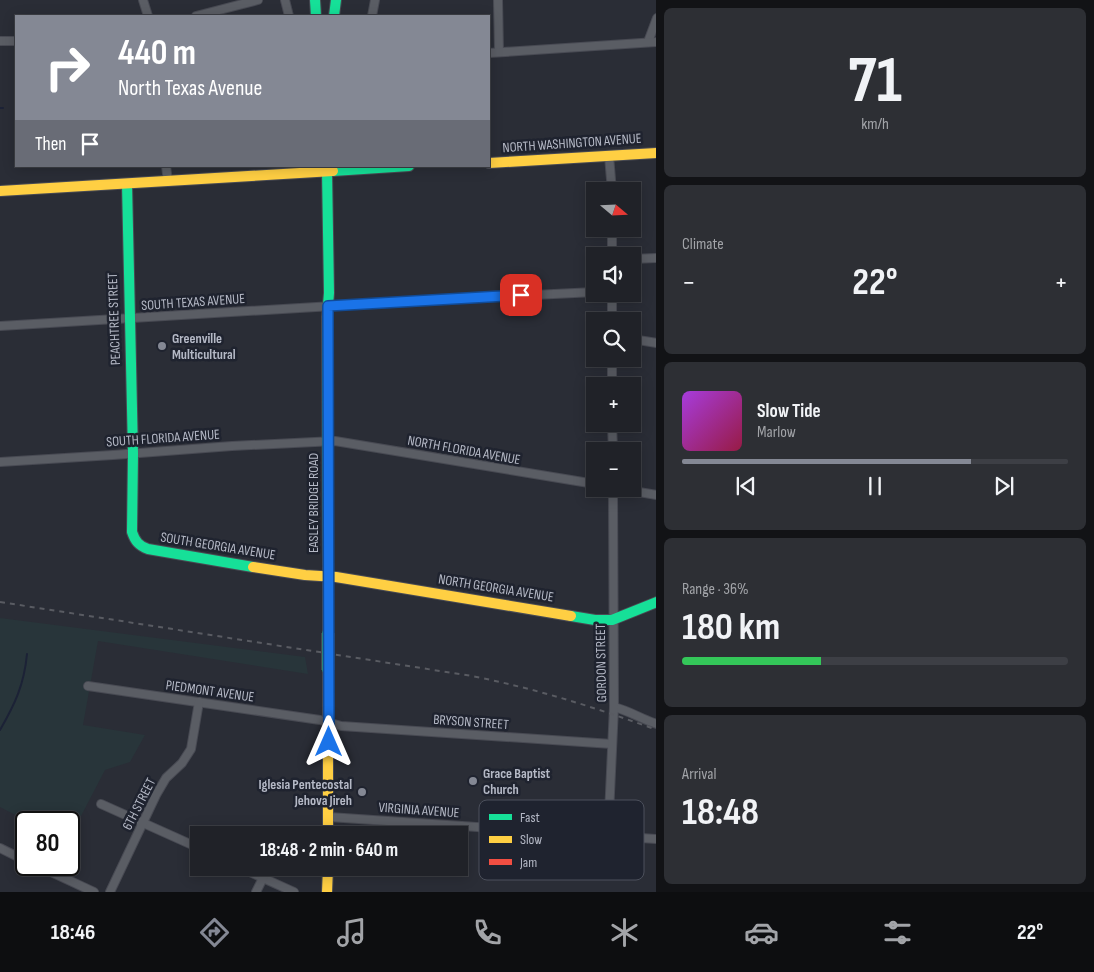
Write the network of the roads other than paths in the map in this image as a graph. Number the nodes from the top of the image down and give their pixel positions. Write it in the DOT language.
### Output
graph roads {
  1 [pos="143,0"];
  2 [pos="258,0"];
  3 [pos="284,0"];
  4 [pos="315,0"];
  5 [pos="320,0"];
  6 [pos="334,0"];
  7 [pos="374,0"];
  8 [pos="498,0"];
  9 [pos="148,15"];
  10 [pos="200,15"];
  11 [pos="289,15"];
  12 [pos="318,15"];
  13 [pos="318,15"];
  14 [pos="334,15"];
  15 [pos="372,15"];
  16 [pos="656,18"];
  17 [pos="0,41"];
  18 [pos="15,41"];
  19 [pos="648,42"];
  20 [pos="656,42"];
  21 [pos="499,52"];
  22 [pos="490,53"];
  23 [pos="656,153"];
  24 [pos="610,156"];
  25 [pos="490,163"];
  26 [pos="166,167"];
  27 [pos="368,167"];
  28 [pos="327,168"];
  29 [pos="168,182"];
  30 [pos="611,182"];
  31 [pos="126,184"];
  32 [pos="0,192"];
  33 [pos="656,258"];
  34 [pos="641,259"];
  35 [pos="586,292"];
  36 [pos="328,306"];
  37 [pos="130,318"];
  38 [pos="0,326"];
  39 [pos="641,340"];
  40 [pos="656,343"];
  41 [pos="328,442"];
  42 [pos="133,453"];
  43 [pos="0,462"];
  44 [pos="586,483"];
  45 [pos="641,492"];
  46 [pos="656,495"];
  47 [pos="613,497"];
  48 [pos="328,577"];
  49 [pos="656,602"];
  50 [pos="612,620"];
  51 [pos="88,686"];
  52 [pos="199,702"];
  53 [pos="614,707"];
  54 [pos="329,723"];
  55 [pos="656,724"];
  56 [pos="612,744"];
  57 [pos="610,800"];
  58 [pos="101,804"];
  59 [pos="329,817"];
  60 [pos="142,822"];
  61 [pos="328,826"];
  62 [pos="479,827"];
  63 [pos="190,844"];
  64 [pos="0,848"];
  65 [pos="15,856"];
  66 [pos="60,876"];
  67 [pos="258,876"];
  68 [pos="328,876"];
  69 [pos="262,878"];
  70 [pos="94,892"];
  71 [pos="110,892"];
  72 [pos="256,892"];
  73 [pos="294,892"];
  74 [pos="328,892"];
  1 -- 9 [label="street"];
  2 -- 10 [label="street"];
  3 -- 11 [label="street"];
  4 -- 12 [label="main road"];
  5 -- 13 [label="main road"];
  6 -- 14 [label="main road"];
  7 -- 15 [label="street"];
  8 -- 21 [label="street"];
  16 -- 19 [label="street"];
  17 -- 18 [label="street"];
  19 -- 20 [label="street"];
  19 -- 21 [label="street"];
  21 -- 22 [label="street"];
  23 -- 24 [label="main road, NORTH WASHINGTON AVENUE"];
  24 -- 25 [label="main road, NORTH WASHINGTON AVENUE"];
  24 -- 30 [label="street"];
  26 -- 29 [label="street"];
  27 -- 28 [label="main road"];
  28 -- 29 [label="main road"];
  28 -- 36 [label="main road, EASLEY BRIDGE ROAD"];
  29 -- 31 [label="main road"];
  31 -- 32 [label="main road"];
  31 -- 37 [label="main road, PEACHTREE STREET"];
  33 -- 34 [label="street"];
  35 -- 36 [label="street, SOUTH TEXAS AVENUE"];
  36 -- 37 [label="street, SOUTH TEXAS AVENUE"];
  36 -- 41 [label="main road, EASLEY BRIDGE ROAD"];
  37 -- 38 [label="street, SOUTH TEXAS AVENUE"];
  37 -- 42 [label="main road, PEACHTREE STREET"];
  39 -- 40 [label="street"];
  41 -- 42 [label="street, SOUTH FLORIDA AVENUE"];
  41 -- 44 [label="street, NORTH FLORIDA AVENUE"];
  41 -- 48 [label="main road, EASLEY BRIDGE ROAD"];
  42 -- 43 [label="street, SOUTH FLORIDA AVENUE"];
  42 -- 48 [label="main road, SOUTH GEORGIA AVENUE"];
  45 -- 46 [label="street"];
  47 -- 50 [label="street, GORDON STREET"];
  48 -- 50 [label="main road, NORTH GEORGIA AVENUE"];
  48 -- 54 [label="main road, EASLEY BRIDGE ROAD, bridge"];
  49 -- 50 [label="main road, NORTH GEORGIA AVENUE"];
  50 -- 53 [label="street, GORDON STREET"];
  51 -- 52 [label="street, PIEDMONT AVENUE"];
  52 -- 54 [label="street, PIEDMONT AVENUE"];
  52 -- 60 [label="street, 6TH STREET"];
  53 -- 55 [label="street"];
  53 -- 56 [label="street, GORDON STREET"];
  54 -- 56 [label="street, BRYSON STREET"];
  54 -- 59 [label="main road, EASLEY BRIDGE ROAD"];
  56 -- 57 [label="street, GORDON STREET"];
  58 -- 60 [label="street"];
  59 -- 61 [label="main road, EASLEY BRIDGE ROAD"];
  59 -- 62 [label="street, VIRGINIA AVENUE"];
  60 -- 63 [label="street"];
  60 -- 71 [label="street, 6TH STREET"];
  64 -- 65 [label="street"];
  66 -- 70 [label="street"];
  67 -- 69 [label="street"];
  68 -- 74 [label="main road"];
  69 -- 72 [label="street"];
  69 -- 73 [label="street"];
}
